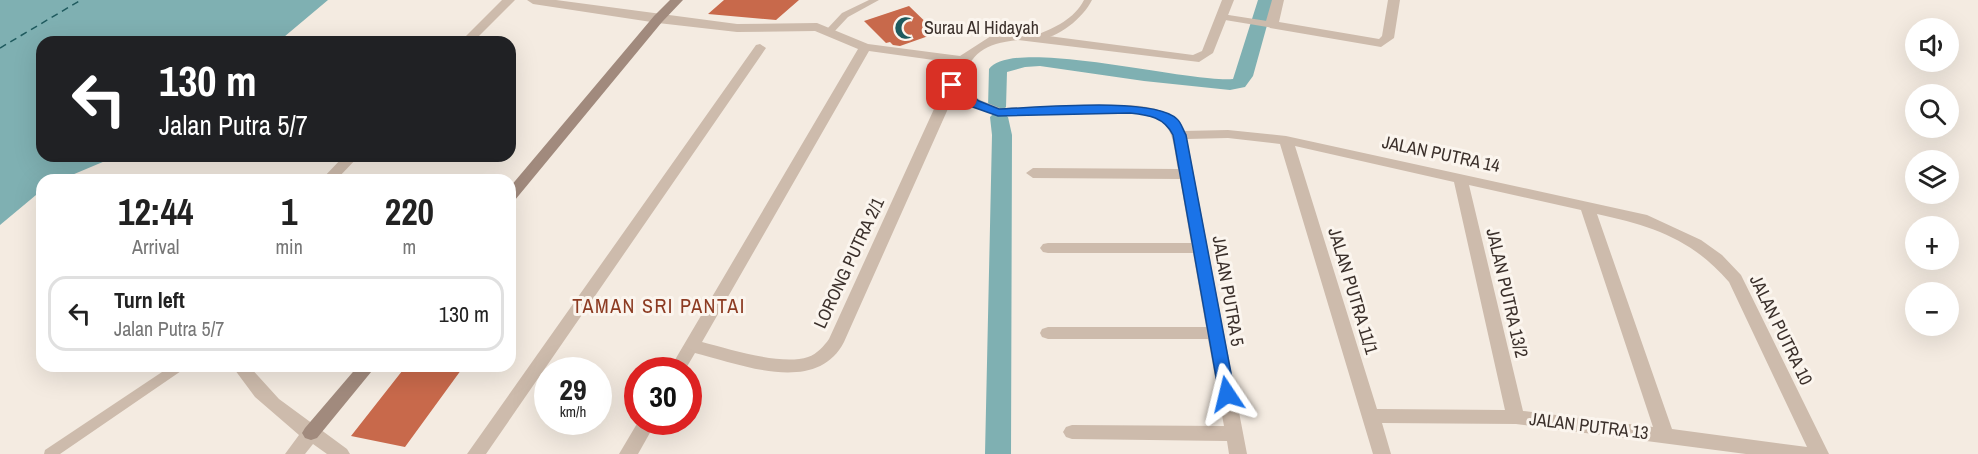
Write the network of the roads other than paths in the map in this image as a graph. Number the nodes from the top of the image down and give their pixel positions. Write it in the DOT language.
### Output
graph roads {
  1 [pos="509,0"];
  2 [pos="533,0"];
  3 [pos="677,0"];
  4 [pos="875,0"];
  5 [pos="1088,0"];
  6 [pos="1228,0"];
  7 [pos="1278,0"];
  8 [pos="1394,0"];
  9 [pos="1222,17"];
  10 [pos="658,19"];
  11 [pos="1268,24"];
  12 [pos="830,31"];
  13 [pos="472,36"];
  14 [pos="1039,37"];
  15 [pos="865,47"];
  16 [pos="760,48"];
  17 [pos="963,60"];
  18 [pos="952,85"];
  19 [pos="1179,135"];
  20 [pos="1286,140"];
  21 [pos="346,162"];
  22 [pos="1033,173"];
  23 [pos="334,174"];
  24 [pos="1187,174"];
  25 [pos="1460,178"];
  26 [pos="516,190"];
  27 [pos="1587,207"];
  28 [pos="1689,238"];
  29 [pos="1048,248"];
  30 [pos="1200,248"];
  31 [pos="1048,333"];
  32 [pos="1216,333"];
  33 [pos="692,346"];
  34 [pos="685,357"];
  35 [pos="171,372"];
  36 [pos="244,372"];
  37 [pos="363,372"];
  38 [pos="1370,416"];
  39 [pos="1516,417"];
  40 [pos="1072,432"];
  41 [pos="311,433"];
  42 [pos="1234,434"];
  43 [pos="639,435"];
  44 [pos="1665,436"];
  45 [pos="50,454"];
  46 [pos="294,454"];
  47 [pos="341,454"];
  48 [pos="476,454"];
  49 [pos="628,454"];
  50 [pos="1238,454"];
  51 [pos="1382,454"];
  52 [pos="1806,454"];
  53 [pos="1820,454"];
  1 -- 13 [label="street"];
  2 -- 10 [label="street"];
  3 -- 10 [label="main road"];
  4 -- 12 [label="lane"];
  5 -- 14 [label="lane"];
  6 -- 9 [label="street"];
  7 -- 11 [label="street"];
  8 -- 11 [label="street"];
  9 -- 11 [label="lane"];
  9 -- 14 [label="street"];
  10 -- 12 [label="street"];
  10 -- 26 [label="main road"];
  12 -- 15 [label="street"];
  14 -- 17 [label="street"];
  15 -- 17 [label="street"];
  15 -- 33 [label="street"];
  16 -- 48 [label="street"];
  17 -- 18 [label="street, LORONG PUTRA 2/1"];
  18 -- 19 [label="street"];
  18 -- 33 [label="street, LORONG PUTRA 2/1"];
  19 -- 20 [label="street, JALAN PUTRA 14"];
  19 -- 24 [label="street, JALAN PUTRA 5"];
  20 -- 25 [label="street, JALAN PUTRA 14"];
  20 -- 38 [label="street, JALAN PUTRA 11/1"];
  21 -- 23 [label="street"];
  22 -- 24 [label="street"];
  24 -- 30 [label="street, JALAN PUTRA 5"];
  25 -- 27 [label="street, JALAN PUTRA 14"];
  25 -- 39 [label="street, JALAN PUTRA 13/2"];
  27 -- 28 [label="street, JALAN PUTRA 14"];
  27 -- 44 [label="street"];
  28 -- 53 [label="street, JALAN PUTRA 10"];
  29 -- 30 [label="street"];
  30 -- 32 [label="street, JALAN PUTRA 5"];
  31 -- 32 [label="street"];
  32 -- 42 [label="street, JALAN PUTRA 5"];
  33 -- 34 [label="street"];
  35 -- 45 [label="lane"];
  36 -- 41 [label="street"];
  37 -- 41 [label="main road"];
  38 -- 39 [label="street, JALAN PUTRA 13"];
  38 -- 51 [label="street, JALAN PUTRA 11/1"];
  39 -- 44 [label="street, JALAN PUTRA 13"];
  40 -- 42 [label="street"];
  41 -- 46 [label="street"];
  41 -- 47 [label="street"];
  42 -- 50 [label="street, JALAN PUTRA 5"];
  43 -- 49 [label="street"];
  44 -- 52 [label="street, JALAN PUTRA 13"];
}
